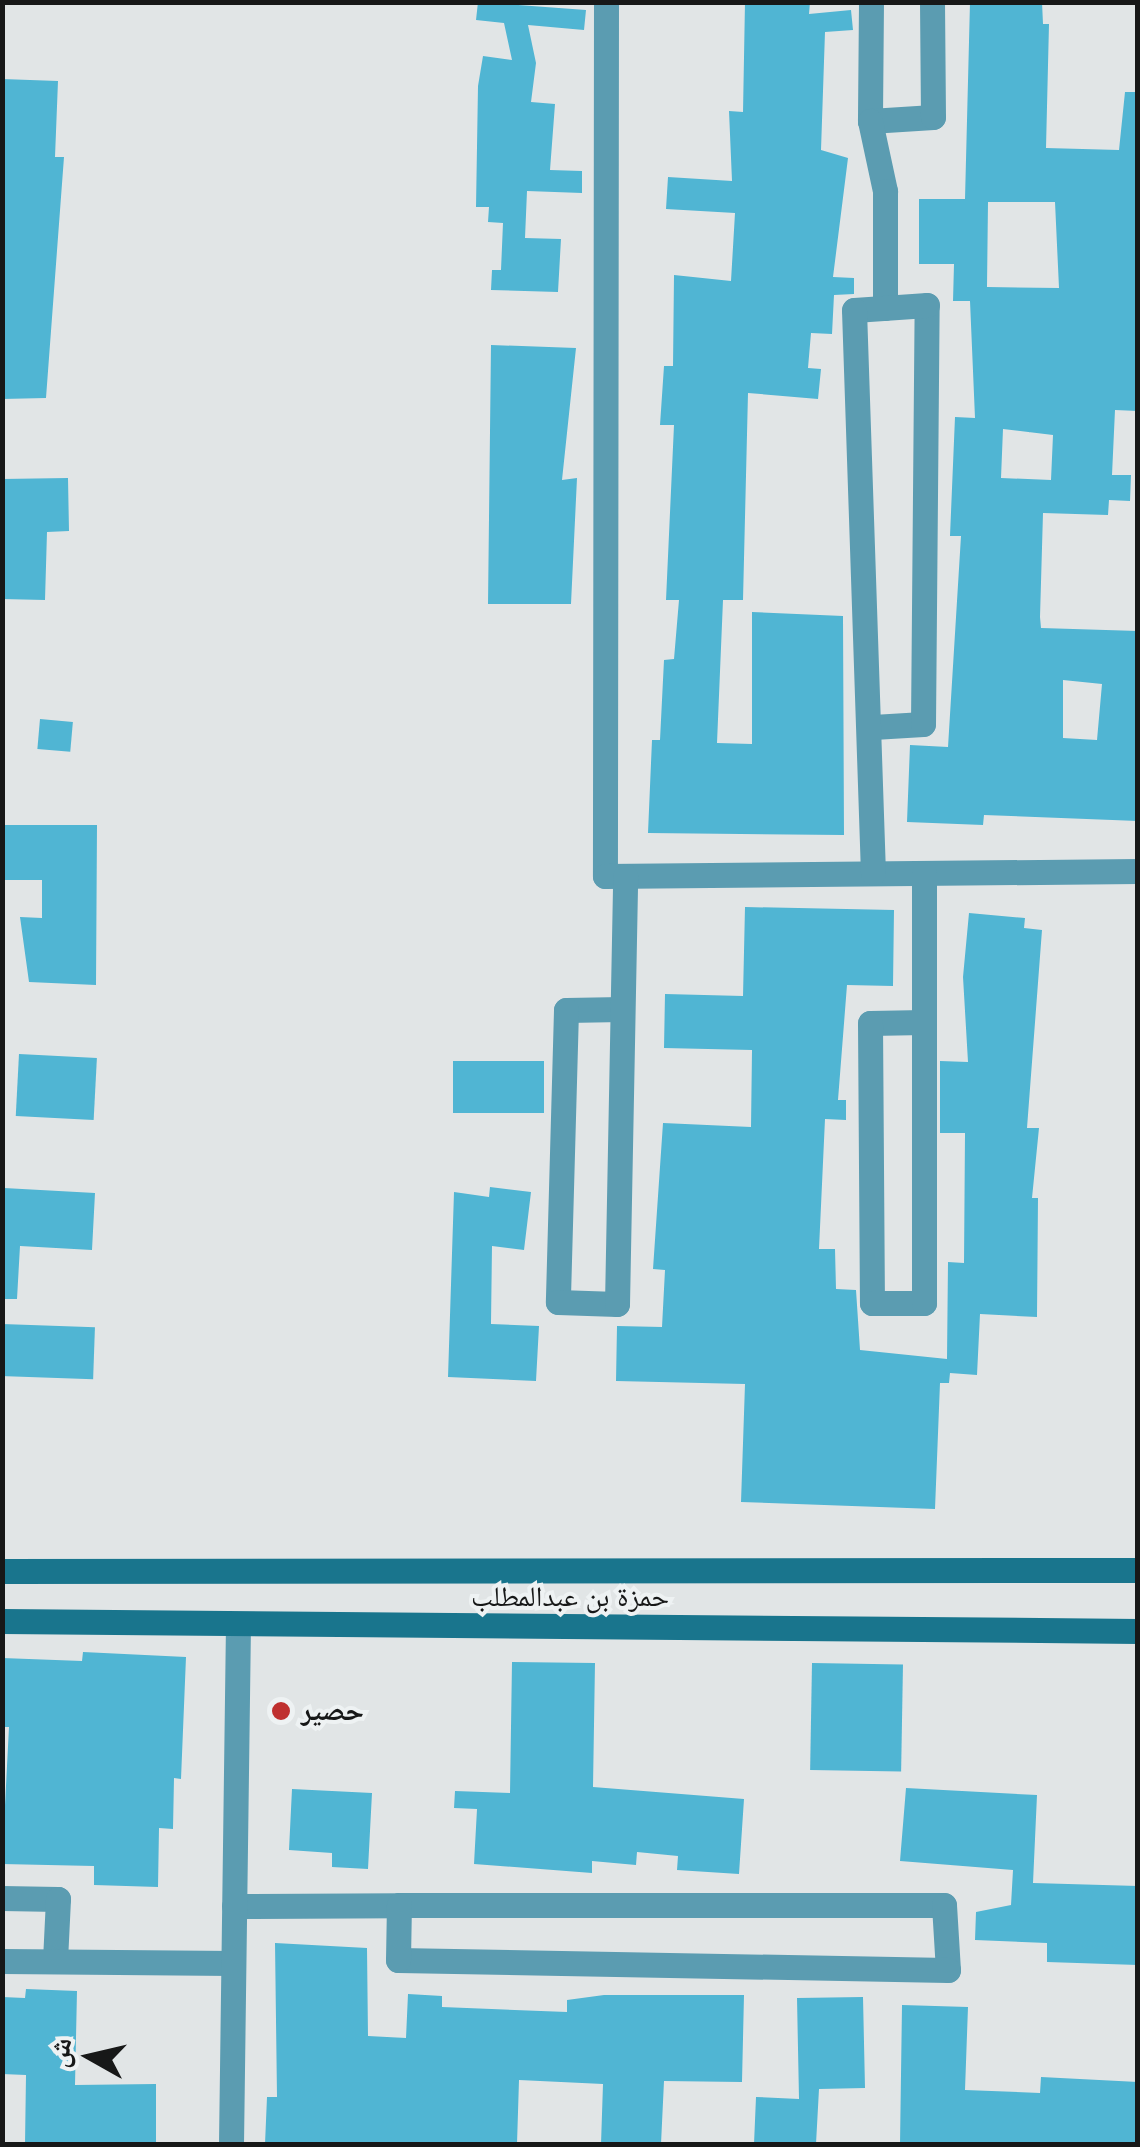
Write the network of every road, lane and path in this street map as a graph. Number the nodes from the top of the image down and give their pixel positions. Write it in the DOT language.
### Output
graph roads {
  1 [pos="606,2"];
  2 [pos="871,2"];
  3 [pos="932,2"];
  4 [pos="870,121"];
  5 [pos="885,308"];
  6 [pos="872,727"];
  7 [pos="1138,871"];
  8 [pos="873,873"];
  9 [pos="924,873"];
  10 [pos="624,876"];
  11 [pos="622,1009"];
  12 [pos="924,1022"];
  13 [pos="1138,1570"];
  14 [pos="2,1571"];
  15 [pos="2,1621"];
  16 [pos="238,1626"];
  17 [pos="1138,1631"];
  18 [pos="2,1898"];
  19 [pos="399,1905"];
  20 [pos="234,1906"];
  21 [pos="2,1961"];
  22 [pos="55,1961"];
  23 [pos="234,1963"];
  24 [pos="231,2144"];
  1 -- 10 [label="street"];
  2 -- 4 [label="street"];
  3 -- 4 [label="street"];
  4 -- 5 [label="street"];
  5 -- 6 [label="street"];
  5 -- 6 [label="street"];
  6 -- 8 [label="street"];
  7 -- 9 [label="street"];
  8 -- 9 [label="street"];
  8 -- 10 [label="street"];
  9 -- 12 [label="street"];
  10 -- 11 [label="street"];
  11 -- 11 [label="street"];
  12 -- 12 [label="street"];
  13 -- 14 [label="street, حمزة بن عبدالمطلب"];
  15 -- 16 [label="street, حمزة بن عبدالمطلب"];
  16 -- 17 [label="street, حمزة بن عبدالمطلب"];
  16 -- 20 [label="street"];
  18 -- 22 [label="street"];
  19 -- 19 [label="street"];
  19 -- 20 [label="street"];
  20 -- 23 [label="street"];
  21 -- 22 [label="street"];
  22 -- 23 [label="street"];
  23 -- 24 [label="street"];
}
